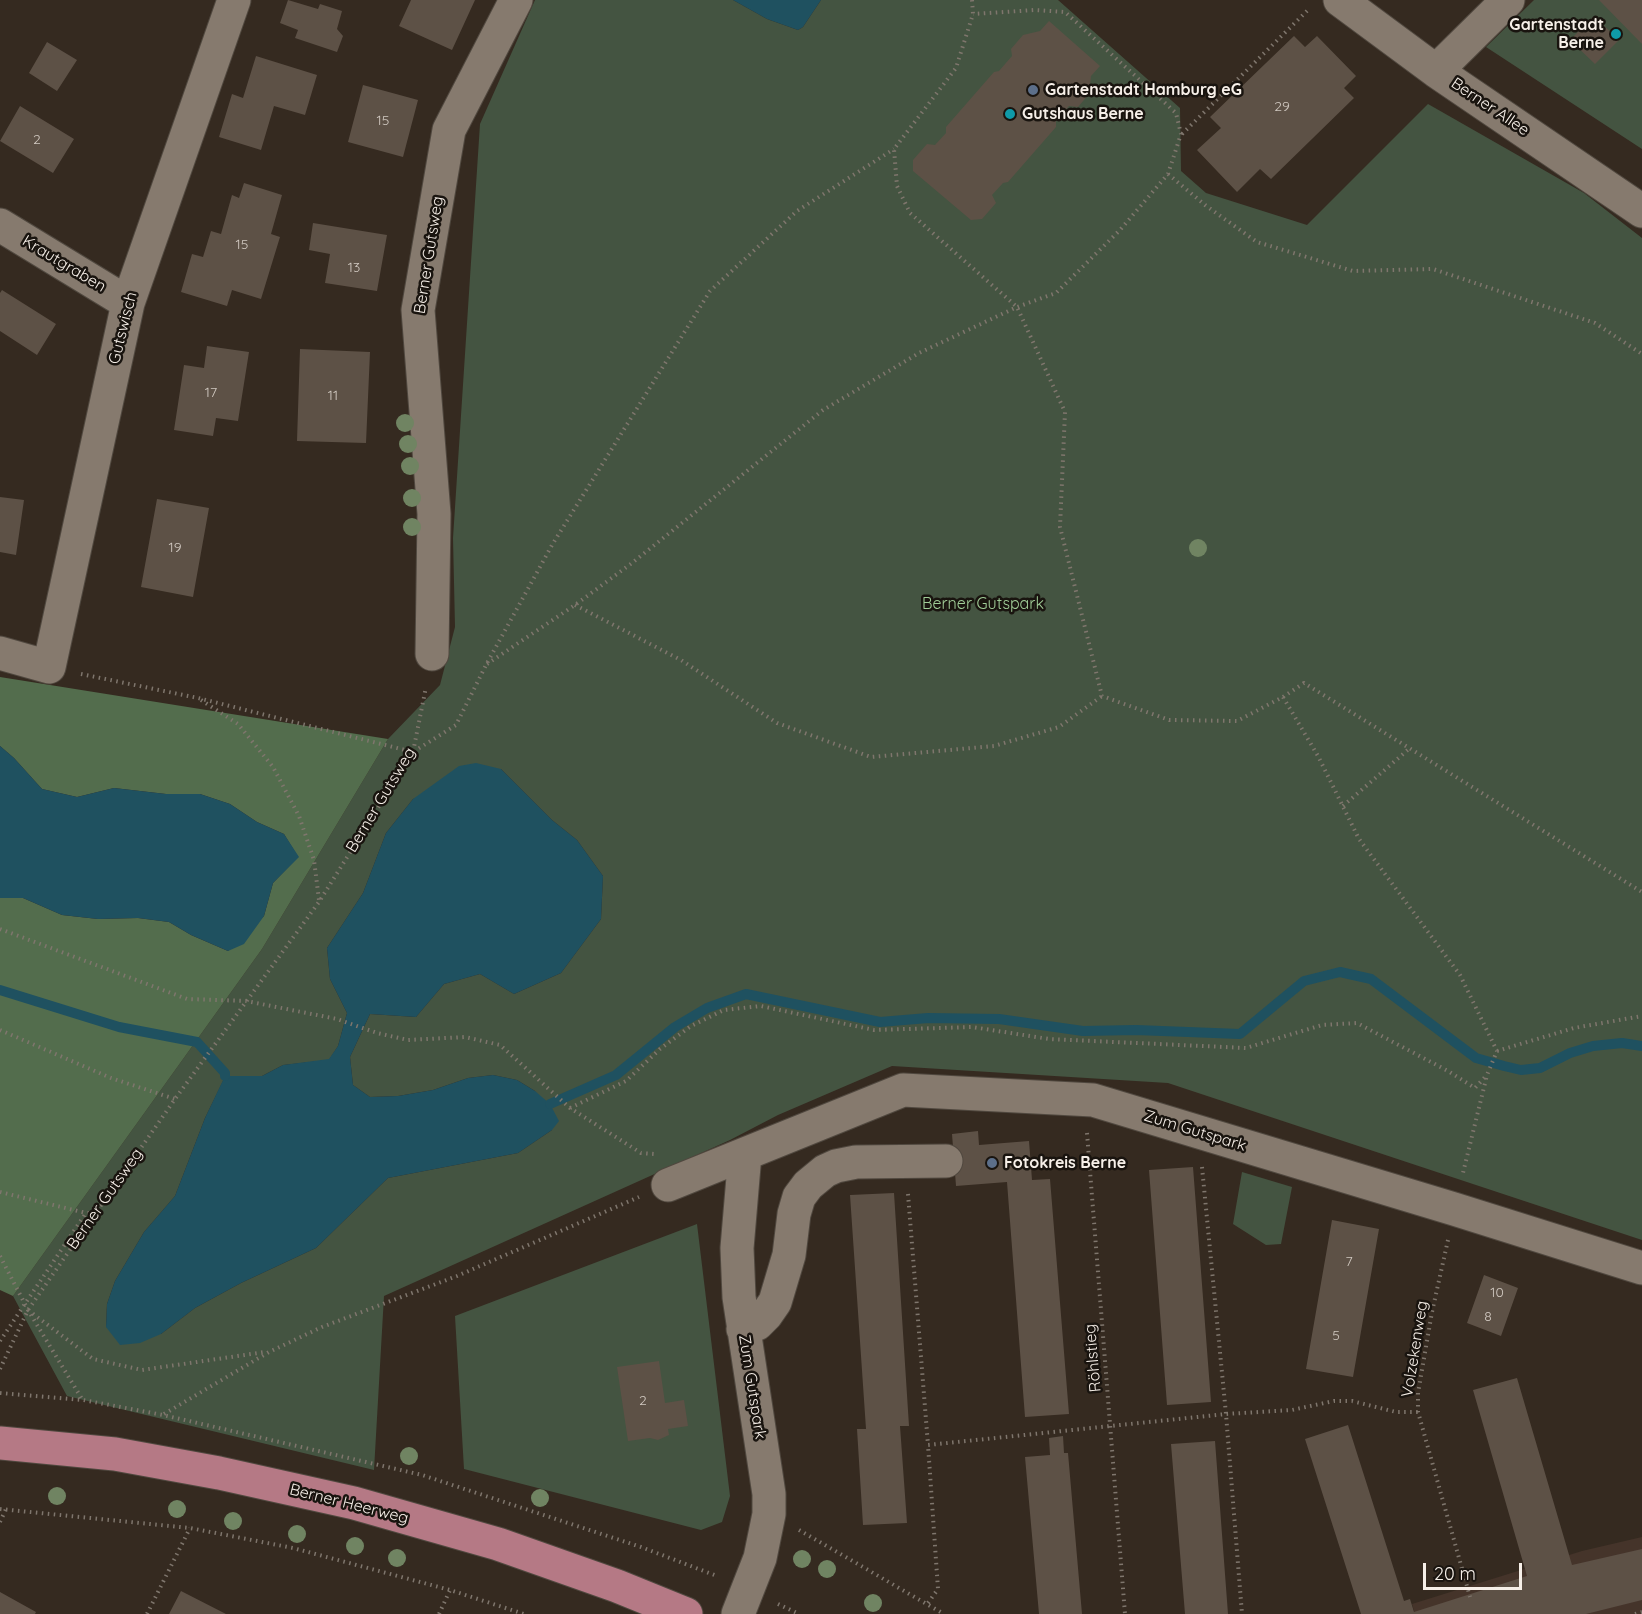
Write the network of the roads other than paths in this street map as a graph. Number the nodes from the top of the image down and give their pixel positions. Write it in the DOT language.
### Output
graph roads {
  1 [pos="234,0"];
  2 [pos="516,0"];
  3 [pos="1508,0"];
  4 [pos="1325,4"];
  5 [pos="1436,70"];
  6 [pos="1642,211"];
  7 [pos="0,225"];
  8 [pos="128,303"];
  9 [pos="0,653"];
  10 [pos="432,654"];
  11 [pos="746,1154"];
  12 [pos="946,1161"];
  13 [pos="666,1170"];
  14 [pos="1642,1269"];
  15 [pos="743,1329"];
  16 [pos="0,1443"];
  17 [pos="686,1614"];
  18 [pos="738,1614"];
  1 -- 8 [label="street, Gutswisch"];
  2 -- 10 [label="street, Berner Gutsweg"];
  3 -- 5 [label="street"];
  4 -- 5 [label="street, Berner Allee"];
  5 -- 6 [label="street, Berner Allee"];
  7 -- 8 [label="street, Krautgraben"];
  8 -- 9 [label="street, Gutswisch"];
  11 -- 13 [label="street, Zum Gutspark"];
  11 -- 14 [label="street, Zum Gutspark"];
  11 -- 15 [label="street, Zum Gutspark"];
  12 -- 15 [label="street"];
  15 -- 18 [label="street, Zum Gutspark"];
  16 -- 17 [label="main road, Berner Heerweg"];
}
